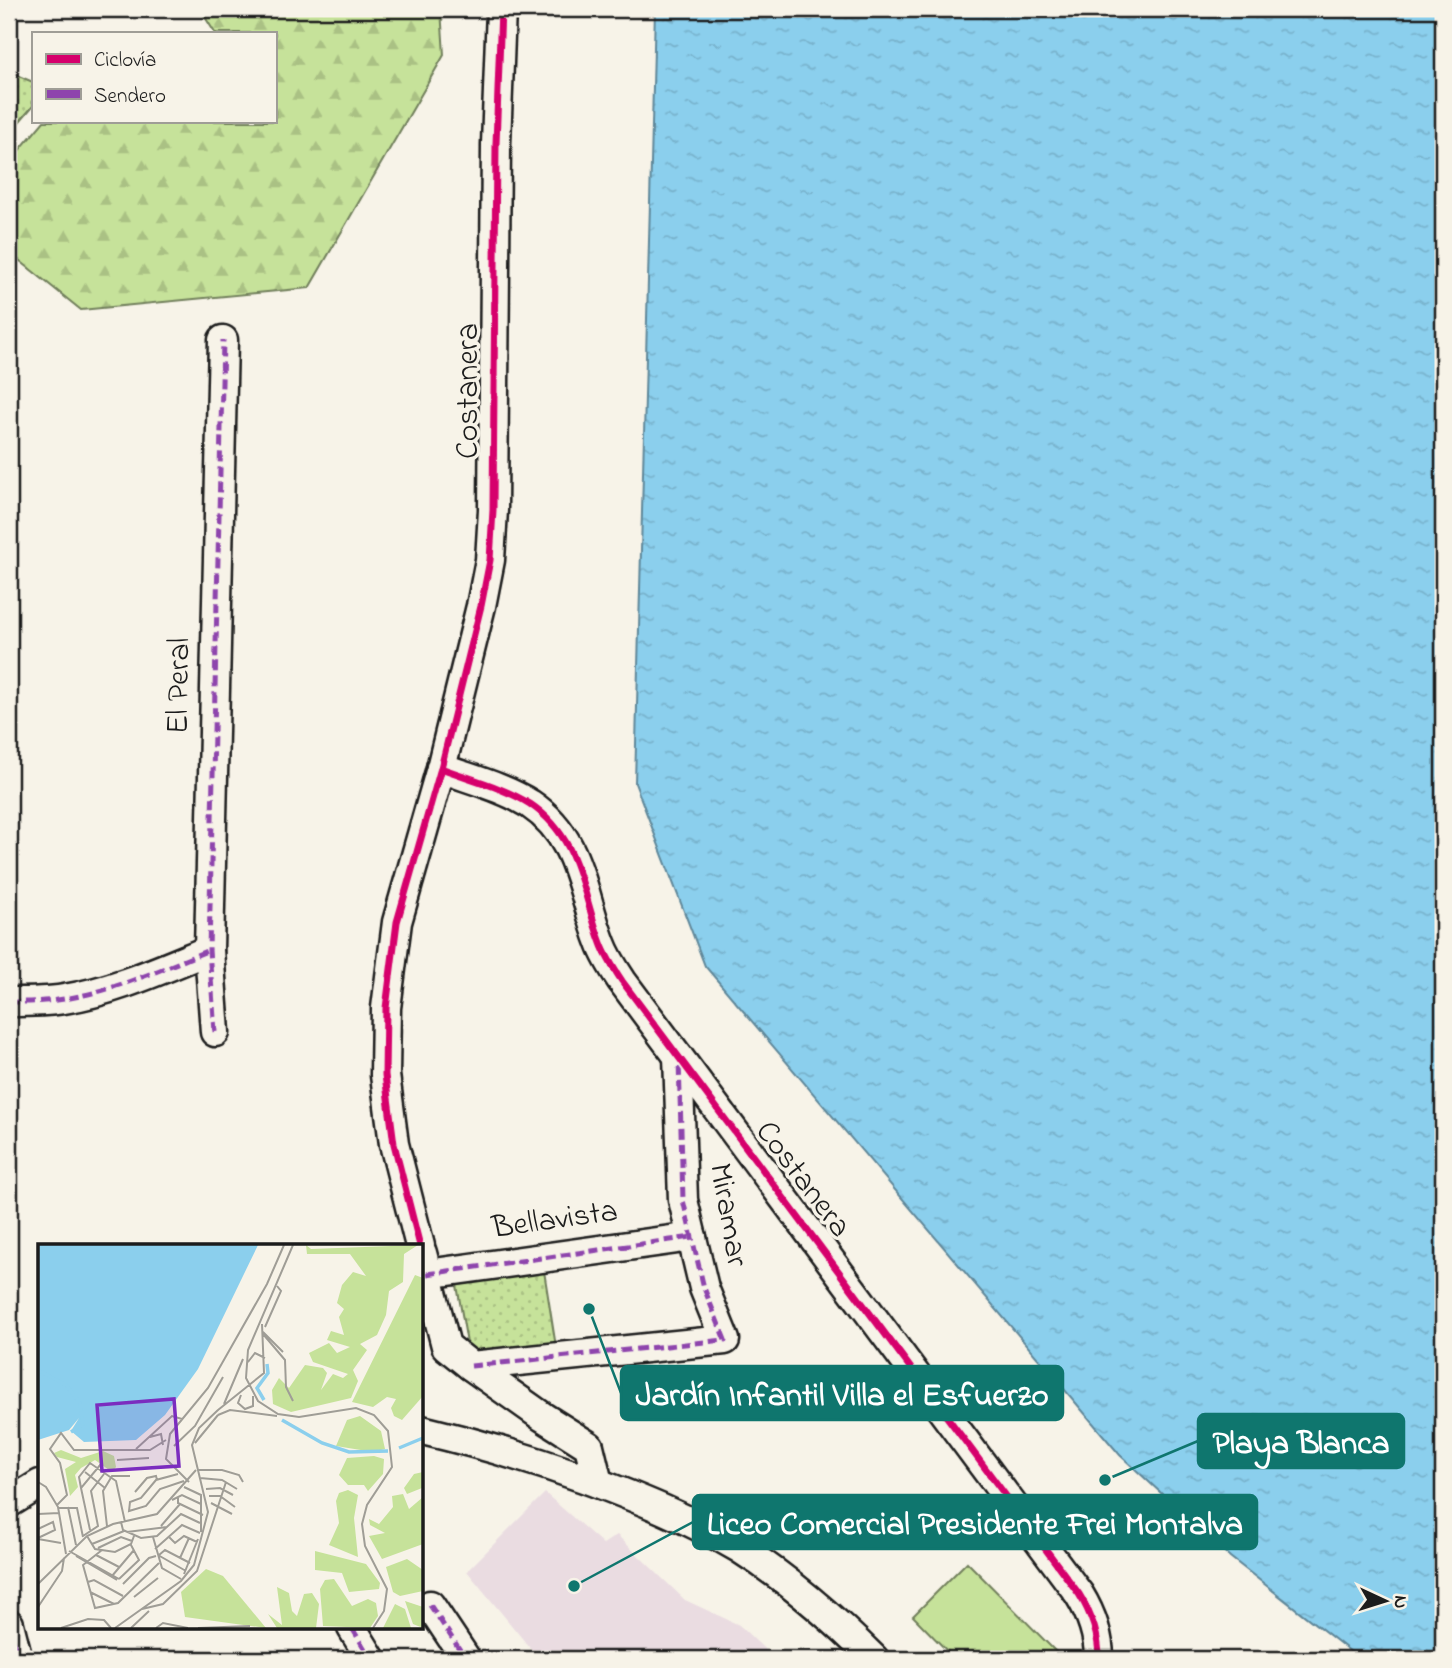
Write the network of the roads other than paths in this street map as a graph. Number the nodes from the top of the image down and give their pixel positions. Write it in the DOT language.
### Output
graph roads {
  1 [pos="501,9"];
  2 [pos="223,340"];
  3 [pos="440,768"];
  4 [pos="209,950"];
  5 [pos="9,1002"];
  6 [pos="215,1032"];
  7 [pos="678,1056"];
  8 [pos="692,1237"];
  9 [pos="419,1244"];
  10 [pos="424,1264"];
  11 [pos="471,1366"];
  12 [pos="424,1430"];
  13 [pos="598,1483"];
  14 [pos="38,1485"];
  15 [pos="9,1503"];
  16 [pos="430,1605"];
  17 [pos="9,1624"];
  18 [pos="353,1630"];
  19 [pos="18,1659"];
  20 [pos="371,1659"];
  21 [pos="466,1659"];
  22 [pos="874,1659"];
  23 [pos="1099,1659"];
  1 -- 3 [label="street, Costanera"];
  2 -- 4 [label="street, El Peral"];
  3 -- 7 [label="street, Costanera"];
  3 -- 9 [label="street, Costanera"];
  4 -- 5 [label="street"];
  4 -- 6 [label="street, El Peral"];
  7 -- 8 [label="street, Miramar"];
  7 -- 23 [label="street, Costanera"];
  8 -- 10 [label="street, Bellavista"];
  8 -- 11 [label="street, Miramar"];
  10 -- 11 [label="street"];
  11 -- 13 [label="street"];
  12 -- 13 [label="street"];
  13 -- 22 [label="street"];
  14 -- 15 [label="street"];
  16 -- 21 [label="street"];
  17 -- 19 [label="street"];
  18 -- 20 [label="street"];
}
